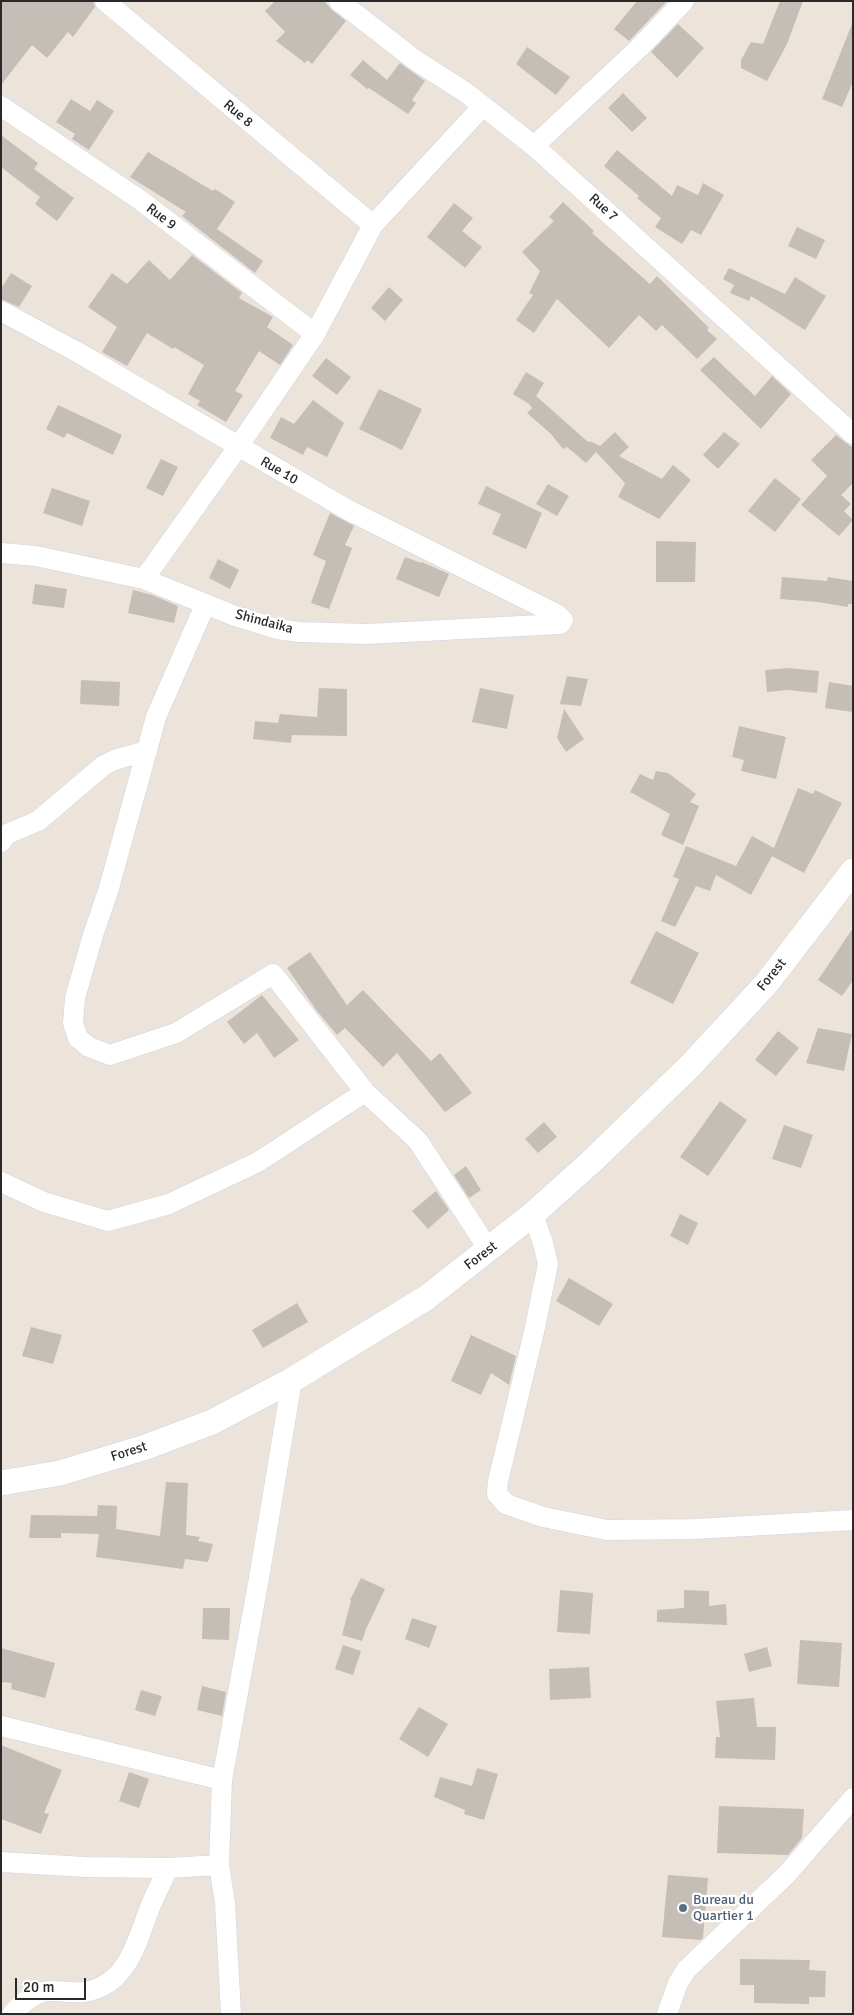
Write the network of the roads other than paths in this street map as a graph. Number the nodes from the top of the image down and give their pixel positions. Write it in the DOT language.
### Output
graph roads {
  1 [pos="105,1"];
  2 [pos="339,1"];
  3 [pos="684,1"];
  4 [pos="1,106"];
  5 [pos="483,106"];
  6 [pos="534,146"];
  7 [pos="372,225"];
  8 [pos="1,310"];
  9 [pos="315,334"];
  10 [pos="853,434"];
  11 [pos="238,447"];
  12 [pos="1,553"];
  13 [pos="144,579"];
  14 [pos="205,605"];
  15 [pos="563,620"];
  16 [pos="147,751"];
  17 [pos="1,842"];
  18 [pos="853,871"];
  19 [pos="365,1092"];
  20 [pos="1,1182"];
  21 [pos="533,1214"];
  22 [pos="488,1250"];
  23 [pos="292,1380"];
  24 [pos="1,1483"];
  25 [pos="853,1520"];
  26 [pos="1,1726"];
  27 [pos="222,1780"];
  28 [pos="853,1798"];
  29 [pos="1,1862"];
  30 [pos="219,1864"];
  31 [pos="168,1868"];
  32 [pos="12,2014"];
  33 [pos="230,2014"];
  34 [pos="667,2014"];
  1 -- 7 [label="street, Rue 8"];
  2 -- 5 [label="street, Rue 7"];
  3 -- 6 [label="street"];
  4 -- 9 [label="street, Rue 9"];
  5 -- 6 [label="street, Rue 7"];
  5 -- 7 [label="street"];
  6 -- 10 [label="street, Rue 7"];
  7 -- 9 [label="street"];
  8 -- 11 [label="street, Rue 10"];
  9 -- 11 [label="street"];
  11 -- 13 [label="street"];
  11 -- 15 [label="street, Rue 10"];
  12 -- 13 [label="street, Shindaika"];
  13 -- 14 [label="street, Shindaika"];
  14 -- 15 [label="street, Shindaika"];
  14 -- 16 [label="street"];
  16 -- 17 [label="street"];
  16 -- 19 [label="street"];
  18 -- 21 [label="street, Forest"];
  19 -- 20 [label="street"];
  19 -- 22 [label="street"];
  21 -- 22 [label="street, Forest"];
  21 -- 25 [label="street"];
  22 -- 23 [label="street, Forest"];
  23 -- 24 [label="street, Forest"];
  23 -- 27 [label="street"];
  26 -- 27 [label="street"];
  27 -- 30 [label="street"];
  28 -- 34 [label="street"];
  29 -- 31 [label="street"];
  30 -- 31 [label="street"];
  30 -- 33 [label="street"];
  31 -- 32 [label="street"];
}
